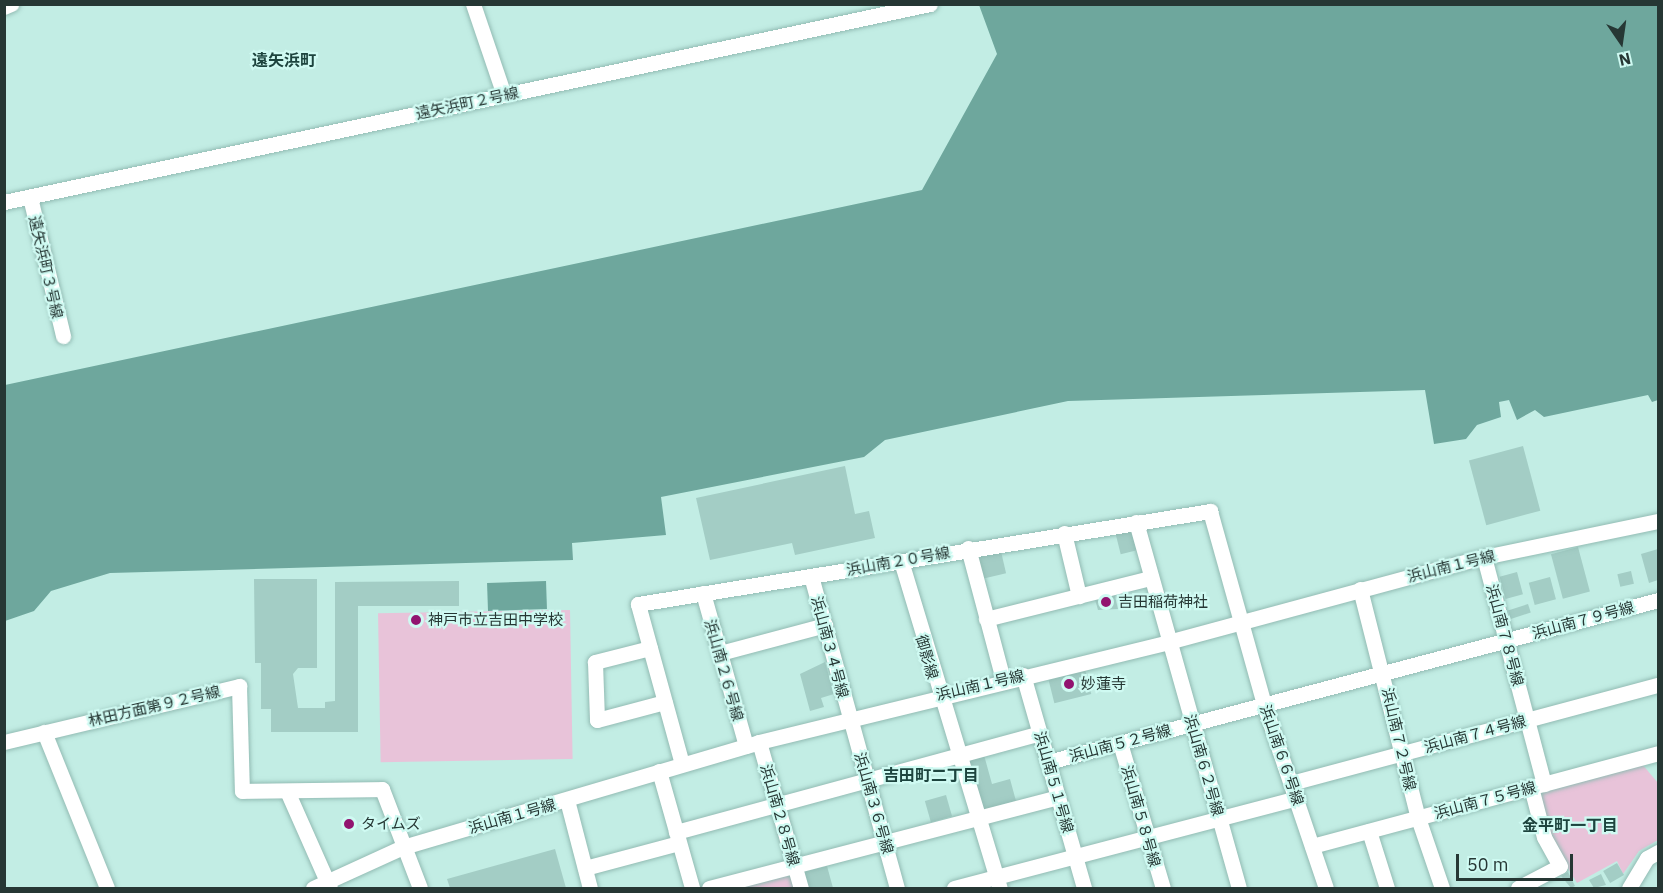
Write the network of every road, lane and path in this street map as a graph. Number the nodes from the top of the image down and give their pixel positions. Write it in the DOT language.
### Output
graph roads {
  1 [pos="11,4"];
  2 [pos="472,4"];
  3 [pos="930,4"];
  4 [pos="4,7"];
  5 [pos="504,95"];
  6 [pos="30,197"];
  7 [pos="4,202"];
  8 [pos="63,336"];
  9 [pos="1659,521"];
  10 [pos="1136,522"];
  11 [pos="1064,533"];
  12 [pos="968,548"];
  13 [pos="1484,557"];
  14 [pos="901,561"];
  15 [pos="811,576"];
  16 [pos="1151,579"];
  17 [pos="1360,589"];
  18 [pos="703,593"];
  19 [pos="1079,596"];
  20 [pos="1658,604"];
  21 [pos="986,619"];
  22 [pos="1239,621"];
  23 [pos="825,625"];
  24 [pos="1508,640"];
  25 [pos="1168,642"];
  26 [pos="650,648"];
  27 [pos="720,653"];
  28 [pos="1383,673"];
  29 [pos="1023,675"];
  30 [pos="1003,680"];
  31 [pos="1659,685"];
  32 [pos="938,695"];
  33 [pos="665,702"];
  34 [pos="1264,705"];
  35 [pos="850,718"];
  36 [pos="1528,720"];
  37 [pos="1192,725"];
  38 [pos="44,732"];
  39 [pos="1040,734"];
  40 [pos="4,742"];
  41 [pos="1120,743"];
  42 [pos="753,744"];
  43 [pos="1402,753"];
  44 [pos="958,756"];
  45 [pos="1656,759"];
  46 [pos="1048,762"];
  47 [pos="682,764"];
  48 [pos="659,771"];
  49 [pos="868,782"];
  50 [pos="1291,783"];
  51 [pos="1538,785"];
  52 [pos="287,790"];
  53 [pos="1058,797"];
  54 [pos="1296,798"];
  55 [pos="567,800"];
  56 [pos="778,806"];
  57 [pos="1418,818"];
  58 [pos="977,819"];
  59 [pos="1219,819"];
  60 [pos="1369,831"];
  61 [pos="678,838"];
  62 [pos="1146,838"];
  63 [pos="885,843"];
  64 [pos="1312,846"];
  65 [pos="403,847"];
  66 [pos="1659,852"];
  67 [pos="1075,856"];
  68 [pos="795,866"];
  69 [pos="585,868"];
  70 [pos="998,883"];
  71 [pos="328,885"];
  72 [pos="107,888"];
  73 [pos="313,888"];
  74 [pos="420,888"];
  75 [pos="590,888"];
  76 [pos="692,888"];
  77 [pos="709,888"];
  78 [pos="801,888"];
  79 [pos="897,888"];
  80 [pos="954,888"];
  81 [pos="1084,888"];
  82 [pos="1163,888"];
  83 [pos="1239,888"];
  84 [pos="1326,888"];
  85 [pos="1387,888"];
  86 [pos="1442,888"];
  87 [pos="1518,888"];
  88 [pos="1629,888"];
  1 -- 4 [label="street"];
  2 -- 5 [label="street"];
  3 -- 5 [label="street, 遠矢浜町２号線"];
  5 -- 6 [label="street, 遠矢浜町２号線"];
  6 -- 7 [label="street, 遠矢浜町２号線"];
  6 -- 8 [label="street, 遠矢浜町３号線"];
  9 -- 13 [label="street, 浜山南１号線"];
  10 -- 11 [label="street, 浜山南２０号線"];
  10 -- 16 [label="street, 浜山南６２号線"];
  10 -- 22 [label="street, 浜山南２０号線"];
  11 -- 12 [label="street, 浜山南２０号線"];
  11 -- 19 [label="street"];
  12 -- 14 [label="street, 浜山南２０号線"];
  12 -- 21 [label="street"];
  13 -- 17 [label="street, 浜山南１号線"];
  13 -- 24 [label="street, 浜山南７８号線"];
  14 -- 15 [label="street, 浜山南２０号線"];
  14 -- 32 [label="street, 御影線"];
  15 -- 18 [label="street, 浜山南２０号線"];
  15 -- 23 [label="street, 浜山南３４号線"];
  16 -- 19 [label="street"];
  16 -- 25 [label="street, 浜山南６２号線"];
  17 -- 22 [label="street, 浜山南１号線"];
  17 -- 28 [label="street, 浜山南７２号線"];
  18 -- 26 [label="street, 浜山南２０号線"];
  18 -- 27 [label="street, 浜山南２６号線"];
  19 -- 21 [label="street"];
  20 -- 24 [label="street, 浜山南７９号線"];
  21 -- 30 [label="street"];
  22 -- 25 [label="street, 浜山南１号線"];
  22 -- 34 [label="street, 浜山南６６号線"];
  23 -- 27 [label="street"];
  23 -- 35 [label="street, 浜山南３４号線"];
  24 -- 28 [label="street, 浜山南７９号線"];
  24 -- 36 [label="street, 浜山南７８号線"];
  25 -- 29 [label="street, 浜山南１号線"];
  25 -- 37 [label="street, 浜山南６２号線"];
  26 -- 33 [label="street, 浜山南２０号線"];
  26 -- 33 [label="street"];
  27 -- 42 [label="street, 浜山南２６号線"];
  28 -- 34 [label="street, 浜山南５２号線"];
  28 -- 43 [label="street, 浜山南７２号線"];
  29 -- 30 [label="street, 浜山南１号線"];
  29 -- 39 [label="street, 浜山南５１号線"];
  30 -- 32 [label="street, 浜山南１号線"];
  31 -- 36 [label="street, 浜山南７４号線"];
  32 -- 35 [label="street, 浜山南１号線"];
  32 -- 44 [label="street, 御影線"];
  33 -- 47 [label="street, 浜山南２０号線"];
  34 -- 37 [label="street, 浜山南５２号線"];
  34 -- 50 [label="street, 浜山南６６号線"];
  35 -- 42 [label="street, 浜山南１号線"];
  35 -- 49 [label="street, 浜山南３６号線"];
  36 -- 43 [label="street, 浜山南７４号線"];
  36 -- 51 [label="street, 浜山南７８号線"];
  37 -- 41 [label="street, 浜山南５２号線"];
  37 -- 59 [label="street, 浜山南６２号線"];
  38 -- 40 [label="street, 林田方面第９２号線"];
  38 -- 52 [label="street, 林田方面第９２号線"];
  38 -- 72 [label="street"];
  39 -- 44 [label="street"];
  39 -- 46 [label="street, 浜山南５１号線"];
  41 -- 46 [label="street, 浜山南５２号線"];
  41 -- 62 [label="street, 浜山南５８号線"];
  42 -- 47 [label="street, 浜山南１号線"];
  42 -- 56 [label="street, 浜山南２８号線"];
  43 -- 50 [label="street, 浜山南７４号線"];
  43 -- 57 [label="street, 浜山南７２号線"];
  44 -- 49 [label="street"];
  44 -- 58 [label="street, 御影線"];
  45 -- 51 [label="street, 浜山南７５号線"];
  46 -- 53 [label="street, 浜山南５１号線"];
  47 -- 48 [label="street, 浜山南１号線"];
  48 -- 55 [label="street, 浜山南１号線"];
  48 -- 61 [label="street"];
  49 -- 56 [label="street"];
  49 -- 63 [label="street, 浜山南３６号線"];
  50 -- 54 [label="street, 浜山南６６号線"];
  51 -- 57 [label="street, 浜山南７５号線"];
  51 -- 87 [label="street, 浜山南７８号線"];
  52 -- 65 [label="street, 林田方面第９２号線"];
  52 -- 71 [label="street"];
  53 -- 58 [label="street"];
  53 -- 67 [label="street, 浜山南５１号線"];
  54 -- 59 [label="street"];
  54 -- 64 [label="street, 浜山南６６号線"];
  55 -- 65 [label="street, 浜山南１号線"];
  55 -- 69 [label="street"];
  56 -- 61 [label="street"];
  56 -- 68 [label="street, 浜山南２８号線"];
  57 -- 60 [label="street, 浜山南７５号線"];
  57 -- 86 [label="street, 浜山南７２号線"];
  58 -- 63 [label="street"];
  58 -- 70 [label="street, 御影線"];
  59 -- 62 [label="street"];
  59 -- 83 [label="street, 浜山南６２号線"];
  60 -- 64 [label="street, 浜山南７５号線"];
  60 -- 85 [label="street"];
  61 -- 69 [label="street"];
  61 -- 76 [label="street"];
  62 -- 67 [label="street"];
  62 -- 82 [label="street, 浜山南５８号線"];
  63 -- 68 [label="street"];
  63 -- 79 [label="street, 浜山南３６号線"];
  64 -- 84 [label="street, 浜山南６６号線"];
  65 -- 71 [label="street, 浜山南１号線"];
  65 -- 74 [label="street"];
  66 -- 88 [label="street"];
  67 -- 70 [label="street"];
  67 -- 81 [label="street, 浜山南５１号線"];
  68 -- 77 [label="street"];
  68 -- 78 [label="street, 浜山南２８号線"];
  69 -- 75 [label="street"];
  70 -- 80 [label="street"];
  71 -- 73 [label="street, 浜山南１号線"];
}
